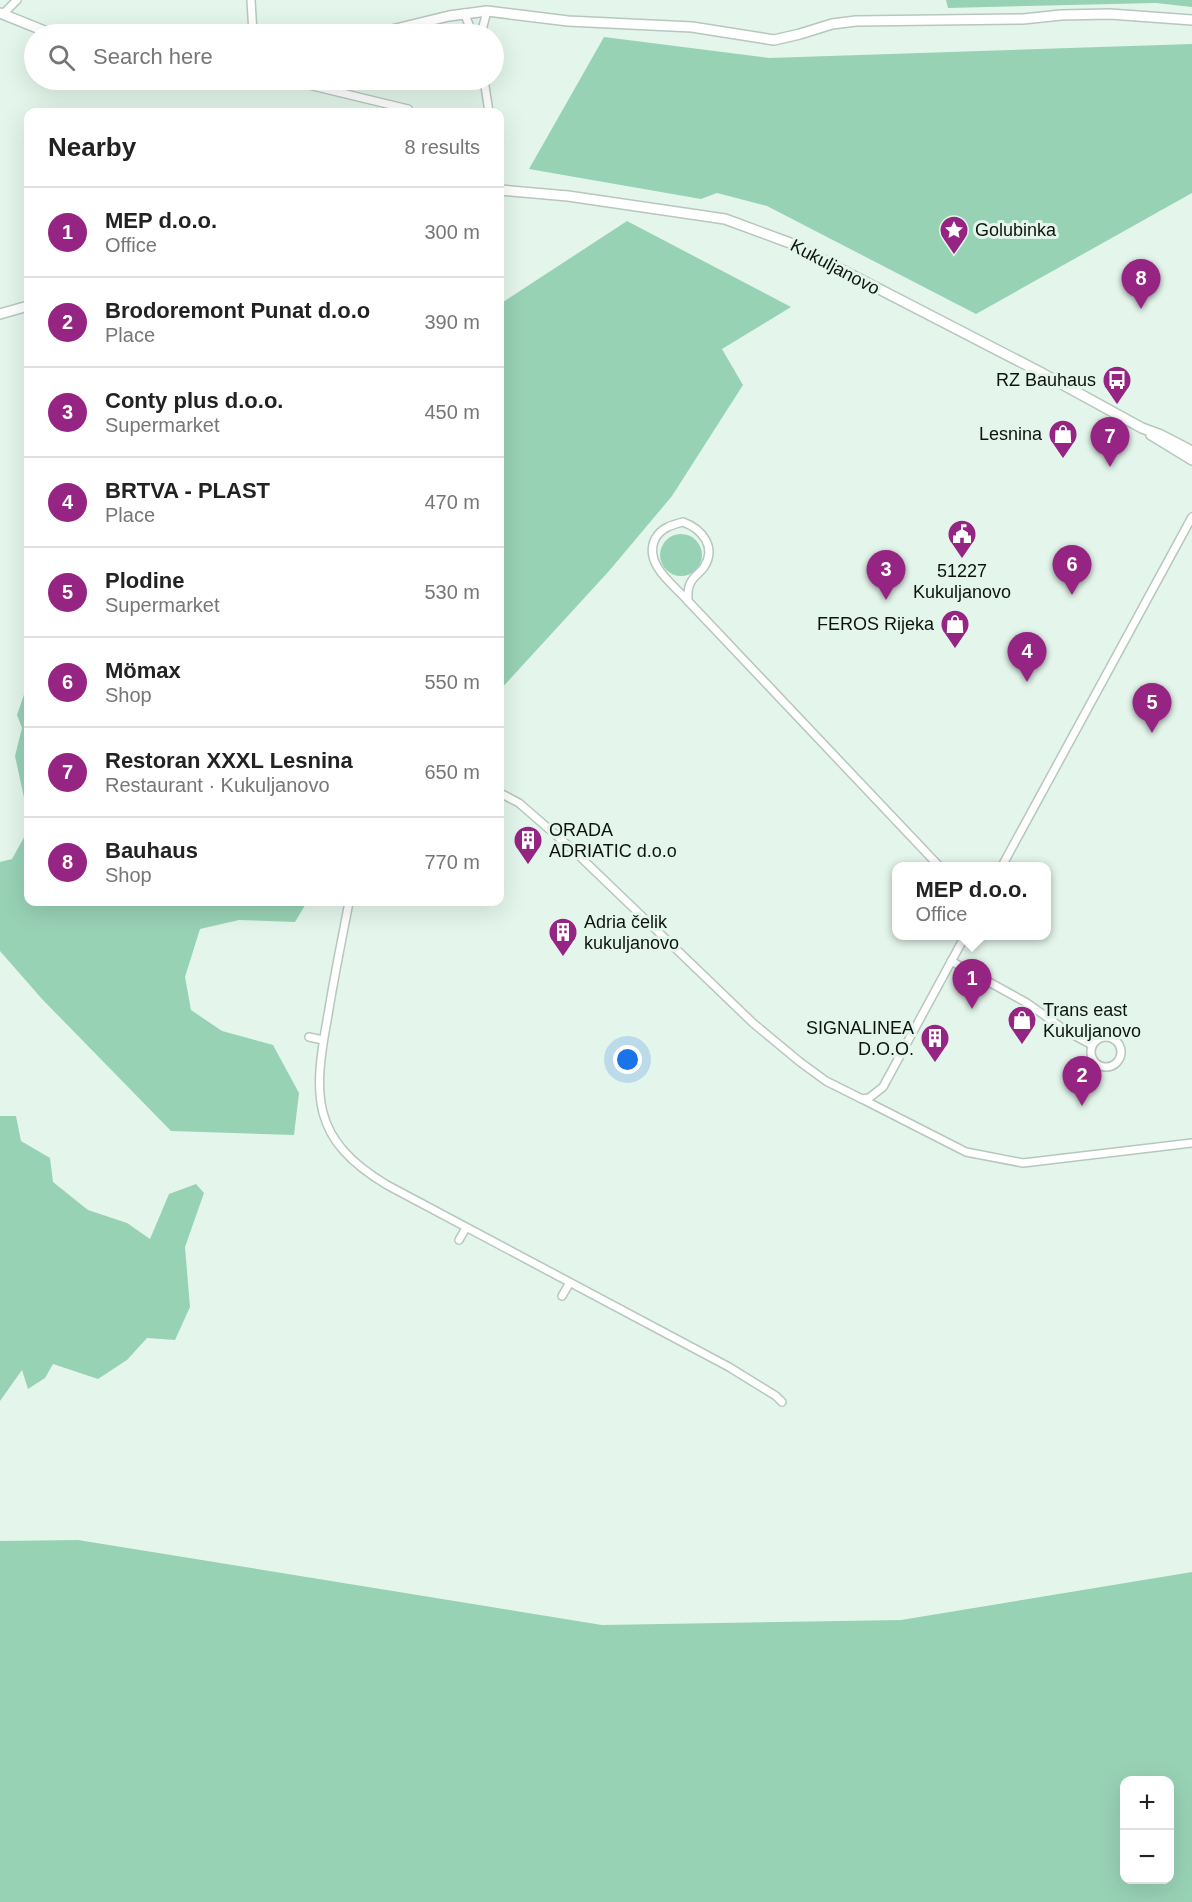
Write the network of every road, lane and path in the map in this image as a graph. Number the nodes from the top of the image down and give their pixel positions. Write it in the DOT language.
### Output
graph roads {
  1 [pos="17,0"];
  2 [pos="251,0"];
  3 [pos="487,11"];
  4 [pos="2,13"];
  5 [pos="464,13"];
  6 [pos="1192,20"];
  7 [pos="28,24"];
  8 [pos="252,24"];
  9 [pos="417,24"];
  10 [pos="469,24"];
  11 [pos="484,24"];
  12 [pos="329,90"];
  13 [pos="486,90"];
  14 [pos="404,108"];
  15 [pos="488,108"];
  16 [pos="504,190"];
  17 [pos="24,307"];
  18 [pos="0,314"];
  19 [pos="1142,428"];
  20 [pos="1192,451"];
  21 [pos="1192,460"];
  22 [pos="1192,516"];
  23 [pos="688,601"];
  24 [pos="504,795"];
  25 [pos="934,862"];
  26 [pos="1005,862"];
  27 [pos="348,906"];
  28 [pos="963,940"];
  29 [pos="951,961"];
  30 [pos="309,1037"];
  31 [pos="323,1040"];
  32 [pos="1092,1045"];
  33 [pos="862,1099"];
  34 [pos="1192,1143"];
  35 [pos="466,1228"];
  36 [pos="459,1240"];
  37 [pos="569,1284"];
  38 [pos="562,1296"];
  39 [pos="782,1402"];
  1 -- 4 [label="street"];
  2 -- 8 [label="street"];
  3 -- 5 [label="street"];
  3 -- 6 [label="street"];
  3 -- 11 [label="street"];
  4 -- 7 [label="street"];
  5 -- 9 [label="street"];
  5 -- 10 [label="street"];
  12 -- 14 [label="street"];
  13 -- 15 [label="street"];
  16 -- 19 [label="street, Kukuljanovo"];
  17 -- 18 [label="street"];
  19 -- 20 [label="street, Kukuljanovo"];
  19 -- 21 [label="street, Kukuljanovo"];
  22 -- 26 [label="street"];
  23 -- 23 [label="street"];
  23 -- 25 [label="street"];
  24 -- 33 [label="street"];
  27 -- 31 [label="street"];
  28 -- 29 [label="street"];
  29 -- 32 [label="street"];
  29 -- 33 [label="street"];
  30 -- 31 [label="street"];
  31 -- 35 [label="street"];
  32 -- 32 [label="street"];
  33 -- 34 [label="street"];
  35 -- 36 [label="street"];
  35 -- 37 [label="street"];
  37 -- 38 [label="street"];
  37 -- 39 [label="street"];
}
